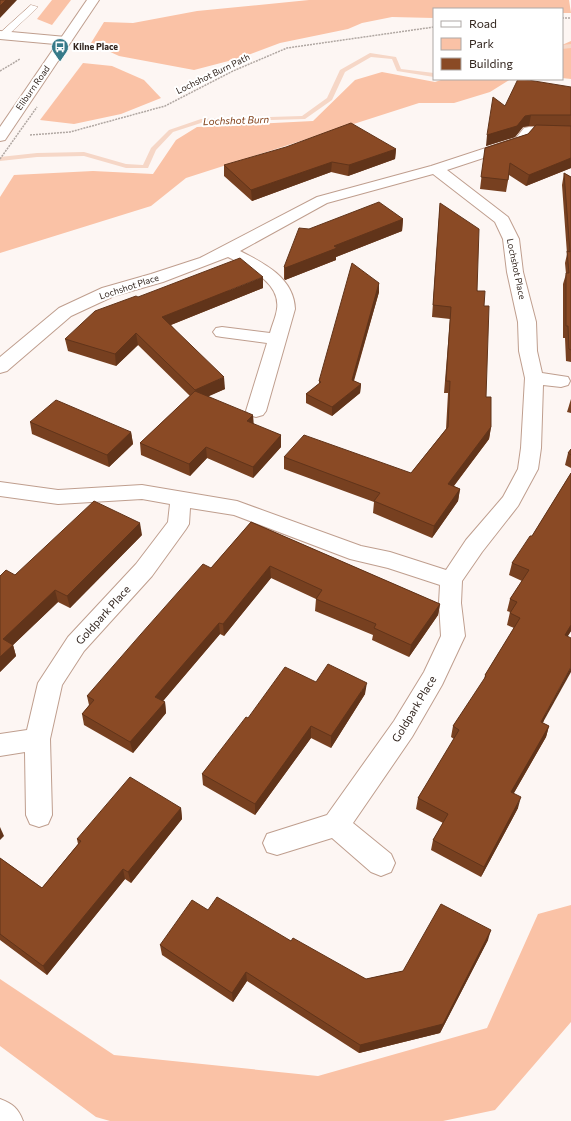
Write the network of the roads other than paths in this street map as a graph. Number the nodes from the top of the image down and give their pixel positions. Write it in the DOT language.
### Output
graph roads {
  1 [pos="93,0"];
  2 [pos="34,7"];
  3 [pos="1,36"];
  4 [pos="66,41"];
  5 [pos="571,132"];
  6 [pos="5,137"];
  7 [pos="436,169"];
  8 [pos="228,251"];
  9 [pos="222,332"];
  10 [pos="276,339"];
  11 [pos="0,366"];
  12 [pos="534,378"];
  13 [pos="561,381"];
  14 [pos="256,411"];
  15 [pos="0,489"];
  16 [pos="181,498"];
  17 [pos="451,580"];
  18 [pos="37,739"];
  19 [pos="0,745"];
  20 [pos="39,815"];
  21 [pos="336,825"];
  22 [pos="277,842"];
  23 [pos="381,863"];
  24 [pos="0,1115"];
  25 [pos="7,1121"];
  1 -- 4 [label="street, Eliburn Road"];
  2 -- 3 [label="lane"];
  3 -- 4 [label="street"];
  4 -- 6 [label="street, Eliburn Road"];
  5 -- 7 [label="street, Lochshot Place"];
  7 -- 8 [label="street, Lochshot Place"];
  7 -- 12 [label="street, Lochshot Place"];
  8 -- 10 [label="street"];
  8 -- 11 [label="street, Lochshot Place"];
  9 -- 10 [label="street"];
  10 -- 14 [label="street"];
  12 -- 13 [label="street"];
  12 -- 17 [label="street, Lochshot Place"];
  15 -- 16 [label="street"];
  16 -- 17 [label="street"];
  16 -- 18 [label="street, Goldpark Place"];
  17 -- 21 [label="street, Goldpark Place"];
  18 -- 19 [label="street"];
  18 -- 20 [label="street, Goldpark Place"];
  21 -- 22 [label="street"];
  21 -- 23 [label="street"];
  24 -- 25 [label="street"];
}
